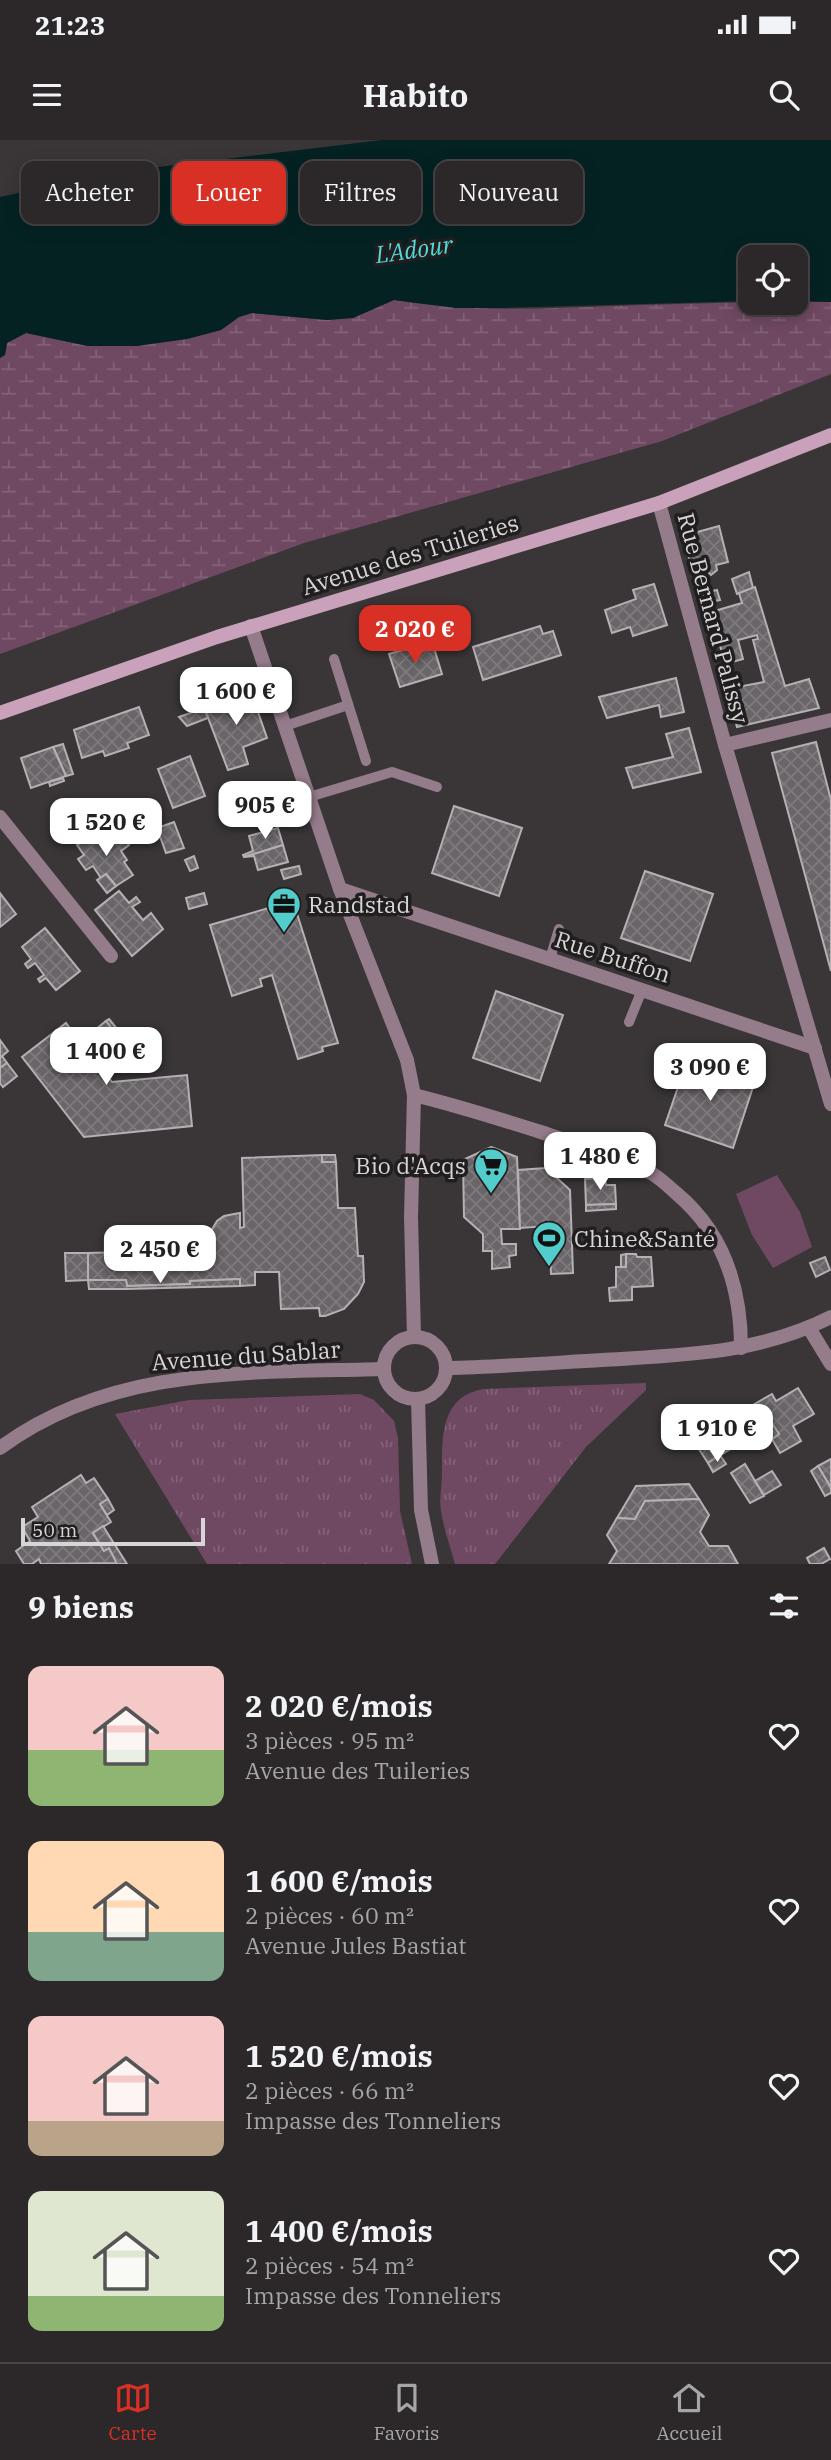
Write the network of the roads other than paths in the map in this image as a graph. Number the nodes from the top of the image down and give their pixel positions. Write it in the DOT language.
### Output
graph roads {
  1 [pos="831,435"];
  2 [pos="659,503"];
  3 [pos="251,626"];
  4 [pos="334,659"];
  5 [pos="348,705"];
  6 [pos="0,713"];
  7 [pos="831,720"];
  8 [pos="285,726"];
  9 [pos="725,745"];
  10 [pos="366,761"];
  11 [pos="437,788"];
  12 [pos="309,797"];
  13 [pos="0,817"];
  14 [pos="340,889"];
  15 [pos="559,929"];
  16 [pos="111,956"];
  17 [pos="550,959"];
  18 [pos="642,990"];
  19 [pos="629,1022"];
  20 [pos="815,1048"];
  21 [pos="414,1094"];
  22 [pos="831,1104"];
  23 [pos="831,1317"];
  24 [pos="809,1328"];
  25 [pos="414,1336"];
  26 [pos="741,1348"];
  27 [pos="831,1364"];
  28 [pos="446,1368"];
  29 [pos="384,1369"];
  30 [pos="418,1399"];
  31 [pos="0,1448"];
  32 [pos="432,1564"];
  1 -- 2 [label="main road, Avenue des Tuileries"];
  2 -- 3 [label="main road, Avenue des Tuileries"];
  2 -- 9 [label="street, Rue Bernard Palissy"];
  3 -- 6 [label="main road, Avenue des Tuileries"];
  3 -- 8 [label="street"];
  4 -- 5 [label="lane"];
  5 -- 8 [label="lane"];
  5 -- 10 [label="lane"];
  7 -- 9 [label="street, Rue Bernard Palissy"];
  8 -- 12 [label="street"];
  9 -- 20 [label="street, Rue Bernard Palissy"];
  11 -- 12 [label="lane"];
  12 -- 14 [label="street"];
  13 -- 16 [label="street"];
  14 -- 17 [label="street, Rue Buffon"];
  14 -- 21 [label="street"];
  15 -- 17 [label="lane"];
  17 -- 18 [label="street, Rue Buffon"];
  18 -- 19 [label="lane"];
  18 -- 20 [label="street, Rue Buffon"];
  20 -- 22 [label="street"];
  21 -- 25 [label="street"];
  21 -- 26 [label="street"];
  23 -- 24 [label="street"];
  24 -- 26 [label="street"];
  24 -- 27 [label="street"];
  25 -- 28 [label="street"];
  25 -- 29 [label="street"];
  26 -- 28 [label="street"];
  28 -- 30 [label="street"];
  29 -- 30 [label="street"];
  29 -- 31 [label="street, Avenue du Sablar"];
  30 -- 32 [label="street"];
}
